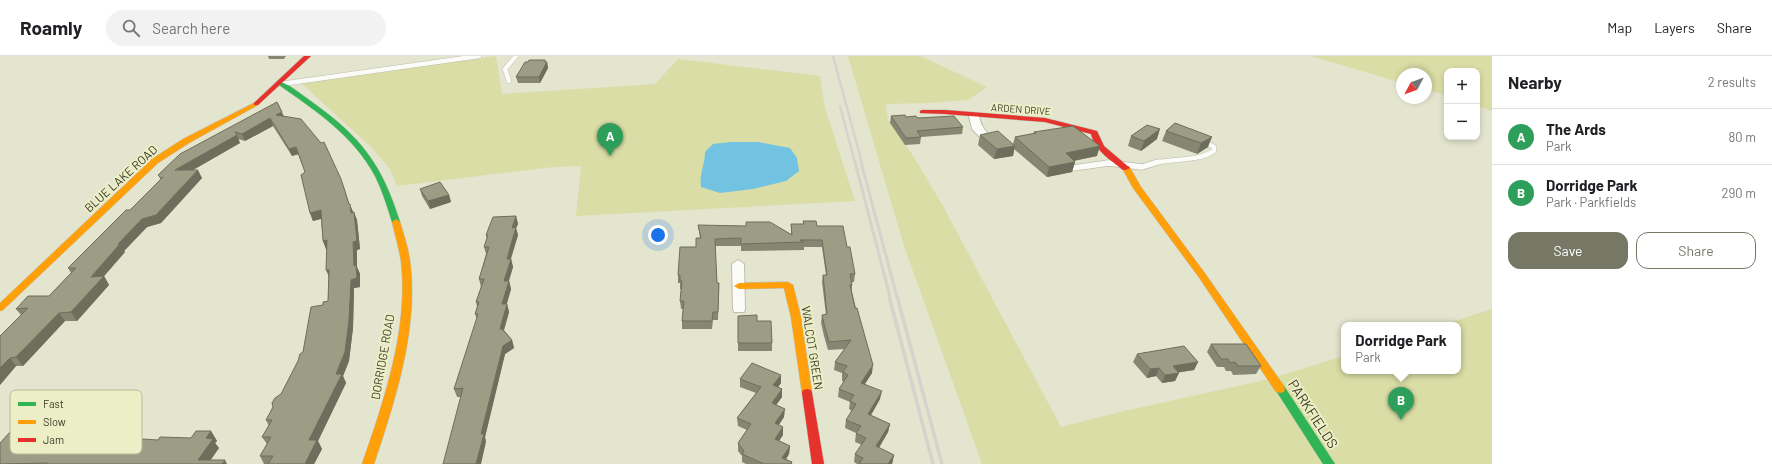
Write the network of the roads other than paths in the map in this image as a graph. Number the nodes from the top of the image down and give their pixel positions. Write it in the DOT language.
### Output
graph roads {
  1 [pos="308,56"];
  2 [pos="478,56"];
  3 [pos="516,56"];
  4 [pos="509,81"];
  5 [pos="281,84"];
  6 [pos="922,112"];
  7 [pos="974,116"];
  8 [pos="1197,138"];
  9 [pos="988,140"];
  10 [pos="1124,166"];
  11 [pos="1073,168"];
  12 [pos="738,264"];
  13 [pos="739,286"];
  14 [pos="0,308"];
  15 [pos="740,309"];
  16 [pos="368,464"];
  17 [pos="818,464"];
  18 [pos="1329,464"];
  1 -- 5 [label="street, BLUE LAKE ROAD"];
  2 -- 5 [label="lane"];
  3 -- 4 [label="lane"];
  5 -- 14 [label="street, BLUE LAKE ROAD"];
  5 -- 16 [label="street, DORRIDGE ROAD"];
  6 -- 7 [label="street, ARDEN DRIVE"];
  7 -- 9 [label="street"];
  7 -- 10 [label="street, ARDEN DRIVE"];
  8 -- 10 [label="lane"];
  10 -- 11 [label="lane"];
  10 -- 18 [label="street, PARKFIELDS"];
  12 -- 13 [label="street"];
  13 -- 15 [label="street"];
  13 -- 17 [label="street, WALCOT GREEN"];
}
